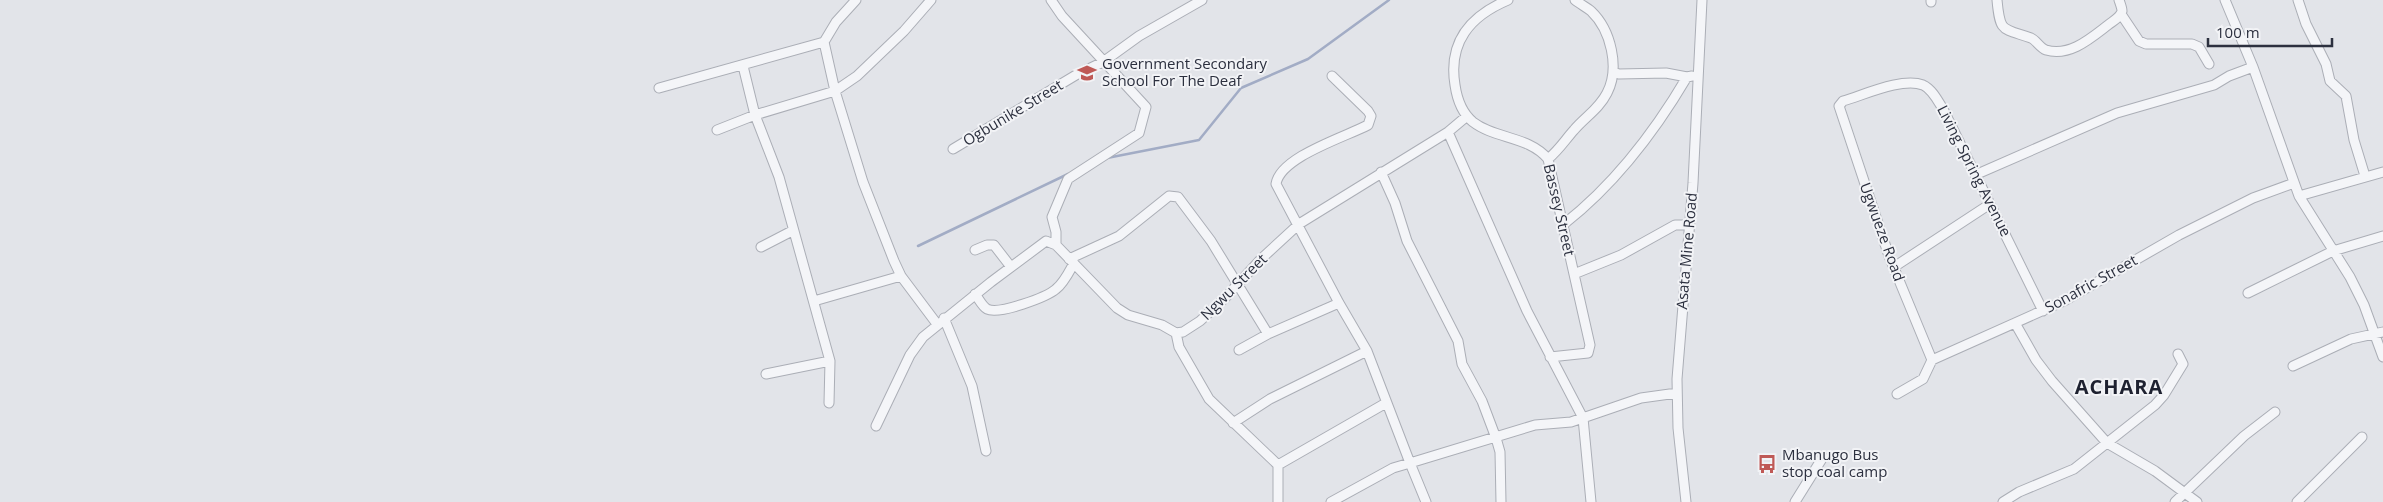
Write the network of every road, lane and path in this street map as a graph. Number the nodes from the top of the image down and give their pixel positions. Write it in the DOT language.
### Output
graph roads {
  1 [pos="856,0"];
  2 [pos="931,0"];
  3 [pos="1051,0"];
  4 [pos="1202,0"];
  5 [pos="1508,0"];
  6 [pos="1575,0"];
  7 [pos="1702,0"];
  8 [pos="1997,0"];
  9 [pos="2119,0"];
  10 [pos="2225,0"];
  11 [pos="2298,0"];
  12 [pos="2121,14"];
  13 [pos="824,42"];
  14 [pos="1103,62"];
  15 [pos="2209,64"];
  16 [pos="743,66"];
  17 [pos="2253,67"];
  18 [pos="1613,72"];
  19 [pos="1698,74"];
  20 [pos="1332,76"];
  21 [pos="1687,77"];
  22 [pos="659,88"];
  23 [pos="835,91"];
  24 [pos="1841,102"];
  25 [pos="755,115"];
  26 [pos="1467,116"];
  27 [pos="717,130"];
  28 [pos="1448,132"];
  29 [pos="953,149"];
  30 [pos="1548,159"];
  31 [pos="1381,172"];
  32 [pos="2383,172"];
  33 [pos="1975,175"];
  34 [pos="2365,176"];
  35 [pos="2294,184"];
  36 [pos="2299,196"];
  37 [pos="1990,204"];
  38 [pos="1299,224"];
  39 [pos="1564,224"];
  40 [pos="1689,225"];
  41 [pos="792,231"];
  42 [pos="2383,236"];
  43 [pos="1056,245"];
  44 [pos="761,247"];
  45 [pos="975,250"];
  46 [pos="2333,251"];
  47 [pos="1071,261"];
  48 [pos="1011,267"];
  49 [pos="1894,267"];
  50 [pos="1574,274"];
  51 [pos="901,276"];
  52 [pos="1239,284"];
  53 [pos="2248,293"];
  54 [pos="975,294"];
  55 [pos="814,301"];
  56 [pos="1338,303"];
  57 [pos="2043,310"];
  58 [pos="941,321"];
  59 [pos="2015,322"];
  60 [pos="1176,332"];
  61 [pos="2383,332"];
  62 [pos="1268,334"];
  63 [pos="2373,334"];
  64 [pos="1239,350"];
  65 [pos="1367,351"];
  66 [pos="2178,354"];
  67 [pos="1550,357"];
  68 [pos="2383,357"];
  69 [pos="1932,360"];
  70 [pos="830,361"];
  71 [pos="2292,366"];
  72 [pos="766,374"];
  73 [pos="1677,393"];
  74 [pos="1898,394"];
  75 [pos="829,403"];
  76 [pos="1386,403"];
  77 [pos="2275,412"];
  78 [pos="1583,418"];
  79 [pos="1233,422"];
  80 [pos="876,426"];
  81 [pos="2362,437"];
  82 [pos="1496,438"];
  83 [pos="2107,443"];
  84 [pos="986,451"];
  85 [pos="1823,457"];
  86 [pos="1410,463"];
  87 [pos="1278,465"];
  88 [pos="2185,492"];
  89 [pos="2017,498"];
  90 [pos="1278,502"];
  91 [pos="1331,502"];
  92 [pos="1426,502"];
  93 [pos="1501,502"];
  94 [pos="1591,502"];
  95 [pos="1686,502"];
  96 [pos="1795,502"];
  97 [pos="2003,502"];
  98 [pos="2174,502"];
  99 [pos="2198,502"];
  100 [pos="2297,502"];
  1 -- 13 [label="street"];
  2 -- 23 [label="street"];
  3 -- 14 [label="street"];
  4 -- 14 [label="street, Ogbunike Street"];
  5 -- 26 [label="street"];
  6 -- 18 [label="street"];
  7 -- 19 [label="street, Asata Mine Road"];
  8 -- 12 [label="street"];
  9 -- 12 [label="street"];
  10 -- 17 [label="street"];
  11 -- 34 [label="street"];
  12 -- 15 [label="street"];
  13 -- 16 [label="street"];
  13 -- 23 [label="street"];
  14 -- 29 [label="street, Ogbunike Street"];
  14 -- 43 [label="street"];
  16 -- 22 [label="street"];
  16 -- 25 [label="street"];
  17 -- 33 [label="street"];
  17 -- 35 [label="street"];
  18 -- 21 [label="street"];
  18 -- 30 [label="street"];
  19 -- 21 [label="street"];
  19 -- 40 [label="street, Asata Mine Road"];
  20 -- 38 [label="street"];
  21 -- 39 [label="street"];
  23 -- 25 [label="street"];
  23 -- 51 [label="street"];
  24 -- 33 [label="street, Living Spring Avenue"];
  24 -- 49 [label="street, Ugwueze Road"];
  25 -- 27 [label="street"];
  25 -- 41 [label="street"];
  26 -- 28 [label="street, Ngwu Street"];
  26 -- 30 [label="street, Bassey Street"];
  28 -- 31 [label="street, Ngwu Street"];
  28 -- 67 [label="street"];
  30 -- 39 [label="street, Bassey Street"];
  31 -- 38 [label="street, Ngwu Street"];
  31 -- 82 [label="street"];
  32 -- 34 [label="street"];
  33 -- 37 [label="street, Living Spring Avenue"];
  34 -- 36 [label="street"];
  35 -- 36 [label="street"];
  35 -- 57 [label="street, Sonafric Street"];
  36 -- 46 [label="street"];
  37 -- 49 [label="street"];
  37 -- 57 [label="street, Living Spring Avenue"];
  38 -- 52 [label="street, Ngwu Street"];
  38 -- 56 [label="street"];
  39 -- 50 [label="street, Bassey Street"];
  40 -- 50 [label="street"];
  40 -- 73 [label="street, Asata Mine Road"];
  41 -- 44 [label="street"];
  41 -- 55 [label="street"];
  42 -- 46 [label="street"];
  43 -- 47 [label="street"];
  43 -- 48 [label="street"];
  45 -- 48 [label="street"];
  46 -- 53 [label="street"];
  46 -- 63 [label="street"];
  47 -- 52 [label="street"];
  47 -- 54 [label="street"];
  47 -- 60 [label="street"];
  48 -- 54 [label="street"];
  49 -- 69 [label="street, Ugwueze Road"];
  50 -- 67 [label="street, Bassey Street"];
  51 -- 55 [label="street"];
  51 -- 58 [label="street"];
  52 -- 60 [label="street, Ngwu Street"];
  52 -- 62 [label="street"];
  54 -- 58 [label="street"];
  55 -- 70 [label="street"];
  56 -- 62 [label="street"];
  56 -- 65 [label="street"];
  57 -- 59 [label="street, Sonafric Street"];
  58 -- 80 [label="street"];
  58 -- 84 [label="street"];
  59 -- 69 [label="street, Sonafric Street"];
  59 -- 83 [label="street"];
  60 -- 79 [label="street"];
  61 -- 63 [label="street"];
  62 -- 64 [label="street"];
  63 -- 68 [label="street"];
  63 -- 71 [label="street"];
  65 -- 76 [label="street"];
  65 -- 79 [label="street"];
  66 -- 83 [label="street"];
  67 -- 78 [label="street"];
  69 -- 74 [label="street"];
  70 -- 72 [label="street"];
  70 -- 75 [label="street"];
  73 -- 78 [label="street"];
  73 -- 95 [label="street, Asata Mine Road"];
  76 -- 86 [label="street"];
  76 -- 87 [label="street"];
  77 -- 88 [label="street"];
  78 -- 82 [label="street"];
  78 -- 94 [label="street"];
  79 -- 87 [label="street"];
  81 -- 100 [label="street"];
  82 -- 86 [label="street"];
  82 -- 93 [label="street"];
  83 -- 88 [label="street"];
  83 -- 89 [label="street"];
  85 -- 96 [label="street"];
  86 -- 91 [label="street"];
  86 -- 92 [label="street"];
  87 -- 90 [label="street"];
  88 -- 98 [label="street"];
  88 -- 99 [label="street"];
  89 -- 97 [label="street"];
}
